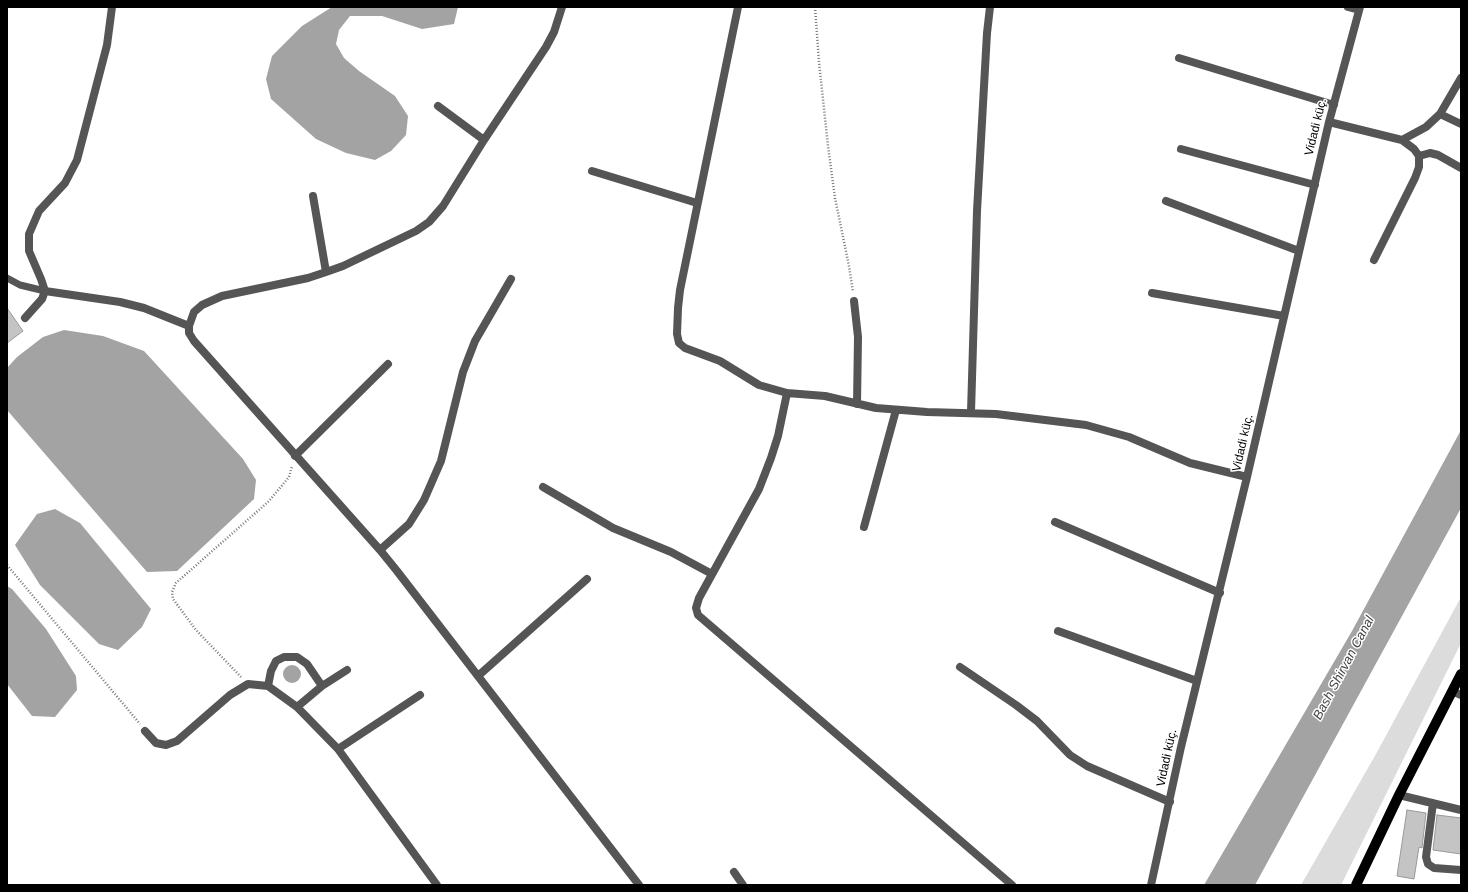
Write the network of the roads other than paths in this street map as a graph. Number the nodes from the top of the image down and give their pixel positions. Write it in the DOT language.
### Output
graph roads {
  1 [pos="112,7"];
  2 [pos="562,7"];
  3 [pos="738,7"];
  4 [pos="990,7"];
  5 [pos="1348,7"];
  6 [pos="1359,9"];
  7 [pos="1179,58"];
  8 [pos="1461,78"];
  9 [pos="1334,105"];
  10 [pos="438,106"];
  11 [pos="1440,114"];
  12 [pos="1329,122"];
  13 [pos="1461,124"];
  14 [pos="484,140"];
  15 [pos="1402,140"];
  16 [pos="1181,149"];
  17 [pos="1419,156"];
  18 [pos="1461,168"];
  19 [pos="592,171"];
  20 [pos="1315,186"];
  21 [pos="313,196"];
  22 [pos="1166,201"];
  23 [pos="697,203"];
  24 [pos="1299,251"];
  25 [pos="1374,260"];
  26 [pos="326,272"];
  27 [pos="7,278"];
  28 [pos="511,279"];
  29 [pos="45,291"];
  30 [pos="1152,293"];
  31 [pos="854,301"];
  32 [pos="1284,316"];
  33 [pos="25,318"];
  34 [pos="189,326"];
  35 [pos="388,364"];
  36 [pos="787,393"];
  37 [pos="857,404"];
  38 [pos="896,410"];
  39 [pos="971,412"];
  40 [pos="295,456"];
  41 [pos="1247,477"];
  42 [pos="543,487"];
  43 [pos="1055,522"];
  44 [pos="864,527"];
  45 [pos="380,550"];
  46 [pos="712,574"];
  47 [pos="587,579"];
  48 [pos="1220,593"];
  49 [pos="1058,631"];
  50 [pos="960,667"];
  51 [pos="347,670"];
  52 [pos="1461,674"];
  53 [pos="478,676"];
  54 [pos="1197,681"];
  55 [pos="268,686"];
  56 [pos="322,686"];
  57 [pos="1456,693"];
  58 [pos="420,695"];
  59 [pos="297,706"];
  60 [pos="145,731"];
  61 [pos="338,749"];
  62 [pos="1399,795"];
  63 [pos="1170,802"];
  64 [pos="1433,803"];
  65 [pos="1461,810"];
  66 [pos="1461,870"];
  67 [pos="734,872"];
  68 [pos="437,885"];
  69 [pos="639,885"];
  70 [pos="743,885"];
  71 [pos="1012,885"];
  72 [pos="1151,885"];
  73 [pos="1356,885"];
  1 -- 29 [label="street"];
  2 -- 14 [label="street"];
  3 -- 23 [label="street"];
  4 -- 39 [label="street"];
  5 -- 6 [label="street"];
  6 -- 9 [label="street, Vidadi küç."];
  7 -- 9 [label="street"];
  8 -- 11 [label="street"];
  9 -- 12 [label="street, Vidadi küç."];
  10 -- 14 [label="street"];
  11 -- 13 [label="street"];
  11 -- 15 [label="street"];
  12 -- 15 [label="street"];
  12 -- 20 [label="street, Vidadi küç."];
  14 -- 26 [label="street"];
  15 -- 17 [label="street"];
  16 -- 20 [label="street"];
  17 -- 18 [label="street"];
  17 -- 25 [label="street"];
  19 -- 23 [label="street"];
  20 -- 24 [label="street, Vidadi küç."];
  21 -- 26 [label="street"];
  22 -- 24 [label="street"];
  23 -- 36 [label="street"];
  24 -- 32 [label="street, Vidadi küç."];
  26 -- 34 [label="street"];
  27 -- 29 [label="lane"];
  28 -- 45 [label="street"];
  29 -- 33 [label="street"];
  29 -- 34 [label="street"];
  30 -- 32 [label="street"];
  31 -- 37 [label="street"];
  32 -- 41 [label="street, Vidadi küç."];
  34 -- 40 [label="street"];
  35 -- 40 [label="street"];
  36 -- 37 [label="street"];
  36 -- 46 [label="street"];
  37 -- 38 [label="street"];
  38 -- 39 [label="street"];
  38 -- 44 [label="street"];
  39 -- 41 [label="street"];
  40 -- 45 [label="street"];
  41 -- 48 [label="street, Vidadi küç."];
  42 -- 46 [label="street"];
  43 -- 48 [label="street"];
  45 -- 53 [label="street"];
  46 -- 71 [label="street"];
  47 -- 53 [label="street"];
  48 -- 54 [label="street, Vidadi küç."];
  49 -- 54 [label="street"];
  50 -- 63 [label="street"];
  51 -- 56 [label="street"];
  52 -- 57 [label="main road"];
  53 -- 69 [label="street"];
  54 -- 63 [label="street, Vidadi küç."];
  55 -- 56 [label="street"];
  55 -- 59 [label="street"];
  55 -- 60 [label="street"];
  56 -- 59 [label="street"];
  57 -- 62 [label="main road"];
  58 -- 61 [label="street"];
  59 -- 61 [label="street"];
  61 -- 68 [label="street"];
  62 -- 64 [label="street"];
  62 -- 73 [label="main road"];
  63 -- 72 [label="street, Vidadi küç."];
  64 -- 65 [label="street"];
  64 -- 66 [label="street"];
  67 -- 70 [label="street"];
}
